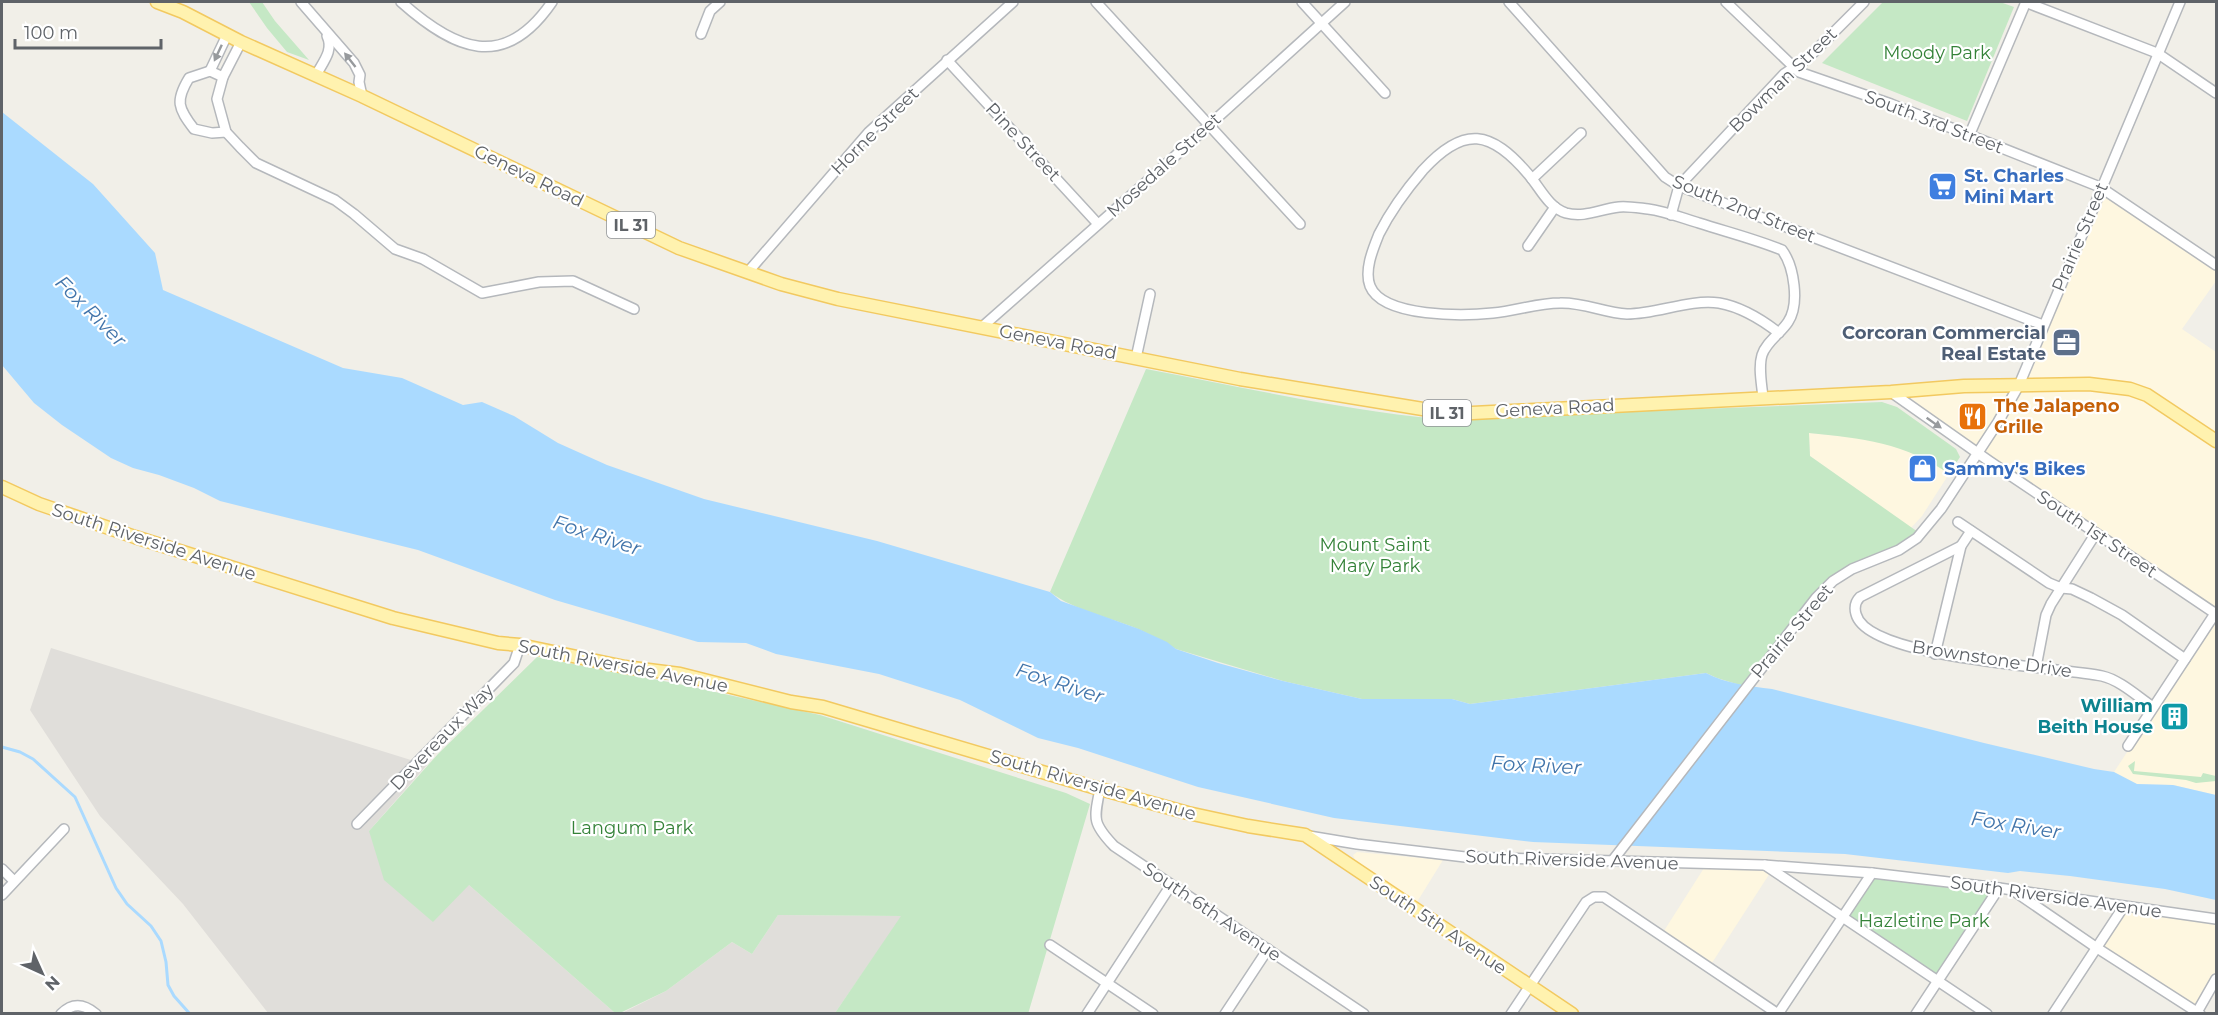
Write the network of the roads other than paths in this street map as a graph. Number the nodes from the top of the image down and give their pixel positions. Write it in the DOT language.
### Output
graph roads {
  1 [pos="157,2"];
  2 [pos="301,2"];
  3 [pos="401,2"];
  4 [pos="552,2"];
  5 [pos="720,2"];
  6 [pos="1013,2"];
  7 [pos="1095,2"];
  8 [pos="1302,2"];
  9 [pos="1345,2"];
  10 [pos="1509,2"];
  11 [pos="1726,2"];
  12 [pos="1864,2"];
  13 [pos="2026,2"];
  14 [pos="2180,2"];
  15 [pos="1322,23"];
  16 [pos="324,31"];
  17 [pos="700,34"];
  18 [pos="227,35"];
  19 [pos="241,42"];
  20 [pos="2157,53"];
  21 [pos="947,60"];
  22 [pos="1795,67"];
  23 [pos="210,71"];
  24 [pos="316,75"];
  25 [pos="224,77"];
  26 [pos="1384,93"];
  27 [pos="2217,93"];
  28 [pos="362,96"];
  29 [pos="1209,124"];
  30 [pos="226,132"];
  31 [pos="1581,133"];
  32 [pos="1969,136"];
  33 [pos="1532,179"];
  34 [pos="1679,186"];
  35 [pos="2100,187"];
  36 [pos="1555,207"];
  37 [pos="1671,215"];
  38 [pos="1098,224"];
  39 [pos="1300,224"];
  40 [pos="1528,246"];
  41 [pos="2217,265"];
  42 [pos="748,272"];
  43 [pos="1150,294"];
  44 [pos="634,309"];
  45 [pos="2043,325"];
  46 [pos="982,327"];
  47 [pos="1779,333"];
  48 [pos="1136,358"];
  49 [pos="2019,385"];
  50 [pos="1890,392"];
  51 [pos="1763,398"];
  52 [pos="2217,441"];
  53 [pos="1978,454"];
  54 [pos="2,487"];
  55 [pos="1958,522"];
  56 [pos="1971,531"];
  57 [pos="2096,533"];
  58 [pos="1961,546"];
  59 [pos="2061,588"];
  60 [pos="2216,613"];
  61 [pos="520,645"];
  62 [pos="1935,654"];
  63 [pos="2186,659"];
  64 [pos="2036,667"];
  65 [pos="2153,707"];
  66 [pos="2128,746"];
  67 [pos="1100,789"];
  68 [pos="357,824"];
  69 [pos="64,829"];
  70 [pos="1305,835"];
  71 [pos="1613,860"];
  72 [pos="1764,865"];
  73 [pos="2,869"];
  74 [pos="1872,873"];
  75 [pos="14,881"];
  76 [pos="1171,885"];
  77 [pos="1999,888"];
  78 [pos="2013,890"];
  79 [pos="2,895"];
  80 [pos="2124,906"];
  81 [pos="1842,918"];
  82 [pos="2217,920"];
  83 [pos="1050,945"];
  84 [pos="2097,948"];
  85 [pos="1268,949"];
  86 [pos="2217,979"];
  87 [pos="1938,981"];
  88 [pos="1107,983"];
  89 [pos="1530,986"];
  90 [pos="2198,1013"];
  91 [pos="61,1014"];
  92 [pos="96,1014"];
  93 [pos="1087,1014"];
  94 [pos="1153,1014"];
  95 [pos="1225,1014"];
  96 [pos="1364,1014"];
  97 [pos="1511,1014"];
  98 [pos="1572,1014"];
  99 [pos="1778,1014"];
  100 [pos="1916,1014"];
  101 [pos="1988,1014"];
  102 [pos="2053,1014"];
  1 -- 18 [label="main road, Geneva Road / IL 31"];
  2 -- 16 [label="street"];
  3 -- 4 [label="street"];
  5 -- 17 [label="street"];
  6 -- 21 [label="street, Horne Street"];
  7 -- 29 [label="street"];
  8 -- 15 [label="street"];
  9 -- 15 [label="street, Mosedale Street"];
  10 -- 34 [label="street, South 2nd Street"];
  11 -- 22 [label="street, South 3rd Street"];
  12 -- 22 [label="street, Bowman Street"];
  13 -- 20 [label="street"];
  13 -- 32 [label="street"];
  14 -- 20 [label="street, Prairie Street"];
  15 -- 26 [label="street"];
  15 -- 29 [label="street, Mosedale Street"];
  16 -- 24 [label="street"];
  28 -- 16 [label="street, one-way"];
  18 -- 19 [label="main road, Geneva Road / IL 31"];
  18 -- 23 [label="street, one-way"];
  19 -- 24 [label="main road, Geneva Road / IL 31"];
  19 -- 25 [label="street"];
  20 -- 27 [label="street"];
  20 -- 35 [label="street, Prairie Street"];
  21 -- 38 [label="street, Pine Street"];
  21 -- 42 [label="street, Horne Street"];
  22 -- 32 [label="street, South 3rd Street"];
  22 -- 34 [label="street, Bowman Street"];
  23 -- 25 [label="street"];
  23 -- 30 [label="street"];
  24 -- 28 [label="main road, Geneva Road / IL 31"];
  25 -- 30 [label="street"];
  28 -- 42 [label="main road, Geneva Road / IL 31"];
  29 -- 38 [label="street, Mosedale Street"];
  29 -- 39 [label="street"];
  30 -- 44 [label="street"];
  31 -- 33 [label="street"];
  32 -- 35 [label="street, South 3rd Street"];
  33 -- 36 [label="street"];
  33 -- 47 [label="street"];
  34 -- 37 [label="street"];
  34 -- 45 [label="street, South 2nd Street"];
  35 -- 41 [label="street, South 3rd Street"];
  35 -- 45 [label="street, Prairie Street"];
  36 -- 37 [label="street"];
  36 -- 40 [label="street"];
  37 -- 47 [label="street"];
  38 -- 46 [label="street, Mosedale Street"];
  42 -- 46 [label="main road, Geneva Road / IL 31"];
  43 -- 48 [label="street"];
  45 -- 49 [label="street, Prairie Street"];
  46 -- 48 [label="main road, Geneva Road / IL 31"];
  47 -- 51 [label="street"];
  48 -- 51 [label="main road, Geneva Road / IL 31"];
  49 -- 50 [label="main road, Geneva Road / IL 31"];
  49 -- 52 [label="main road, IL 31"];
  49 -- 53 [label="street, Prairie Street"];
  50 -- 51 [label="main road, Geneva Road / IL 31"];
  50 -- 53 [label="street, South 1st Street, one-way"];
  53 -- 57 [label="street, South 1st Street"];
  53 -- 71 [label="street, Prairie Street"];
  54 -- 61 [label="main road, South Riverside Avenue"];
  55 -- 56 [label="street"];
  56 -- 58 [label="street"];
  56 -- 59 [label="street"];
  57 -- 59 [label="street"];
  57 -- 60 [label="street, South 1st Street"];
  58 -- 62 [label="street"];
  58 -- 62 [label="street, Brownstone Drive"];
  59 -- 63 [label="street"];
  59 -- 64 [label="street"];
  60 -- 63 [label="street"];
  61 -- 67 [label="main road, South Riverside Avenue"];
  61 -- 68 [label="street, Devereaux Way"];
  62 -- 64 [label="street, Brownstone Drive"];
  63 -- 65 [label="street"];
  64 -- 65 [label="street, Brownstone Drive"];
  65 -- 66 [label="street"];
  67 -- 70 [label="main road, South Riverside Avenue"];
  67 -- 76 [label="street, South 6th Avenue"];
  69 -- 75 [label="street"];
  70 -- 71 [label="street, South Riverside Avenue"];
  70 -- 89 [label="main road, South 5th Avenue"];
  71 -- 72 [label="street, South Riverside Avenue"];
  72 -- 74 [label="street, South Riverside Avenue"];
  72 -- 81 [label="street"];
  73 -- 75 [label="street"];
  74 -- 77 [label="street, South Riverside Avenue"];
  74 -- 81 [label="street"];
  75 -- 79 [label="street"];
  76 -- 85 [label="street, South 6th Avenue"];
  76 -- 88 [label="street"];
  77 -- 78 [label="street, South Riverside Avenue"];
  77 -- 87 [label="street"];
  78 -- 80 [label="street, South Riverside Avenue"];
  78 -- 84 [label="street"];
  80 -- 82 [label="street, South Riverside Avenue"];
  80 -- 84 [label="street"];
  81 -- 87 [label="street"];
  81 -- 99 [label="street"];
  83 -- 88 [label="street"];
  84 -- 90 [label="street"];
  84 -- 102 [label="street"];
  85 -- 95 [label="street"];
  85 -- 96 [label="street, South 6th Avenue"];
  86 -- 90 [label="street"];
  87 -- 100 [label="street"];
  87 -- 101 [label="street"];
  88 -- 93 [label="street"];
  88 -- 94 [label="street"];
  89 -- 97 [label="street"];
  89 -- 98 [label="main road, South 5th Avenue"];
  89 -- 99 [label="street"];
  91 -- 92 [label="street"];
}
